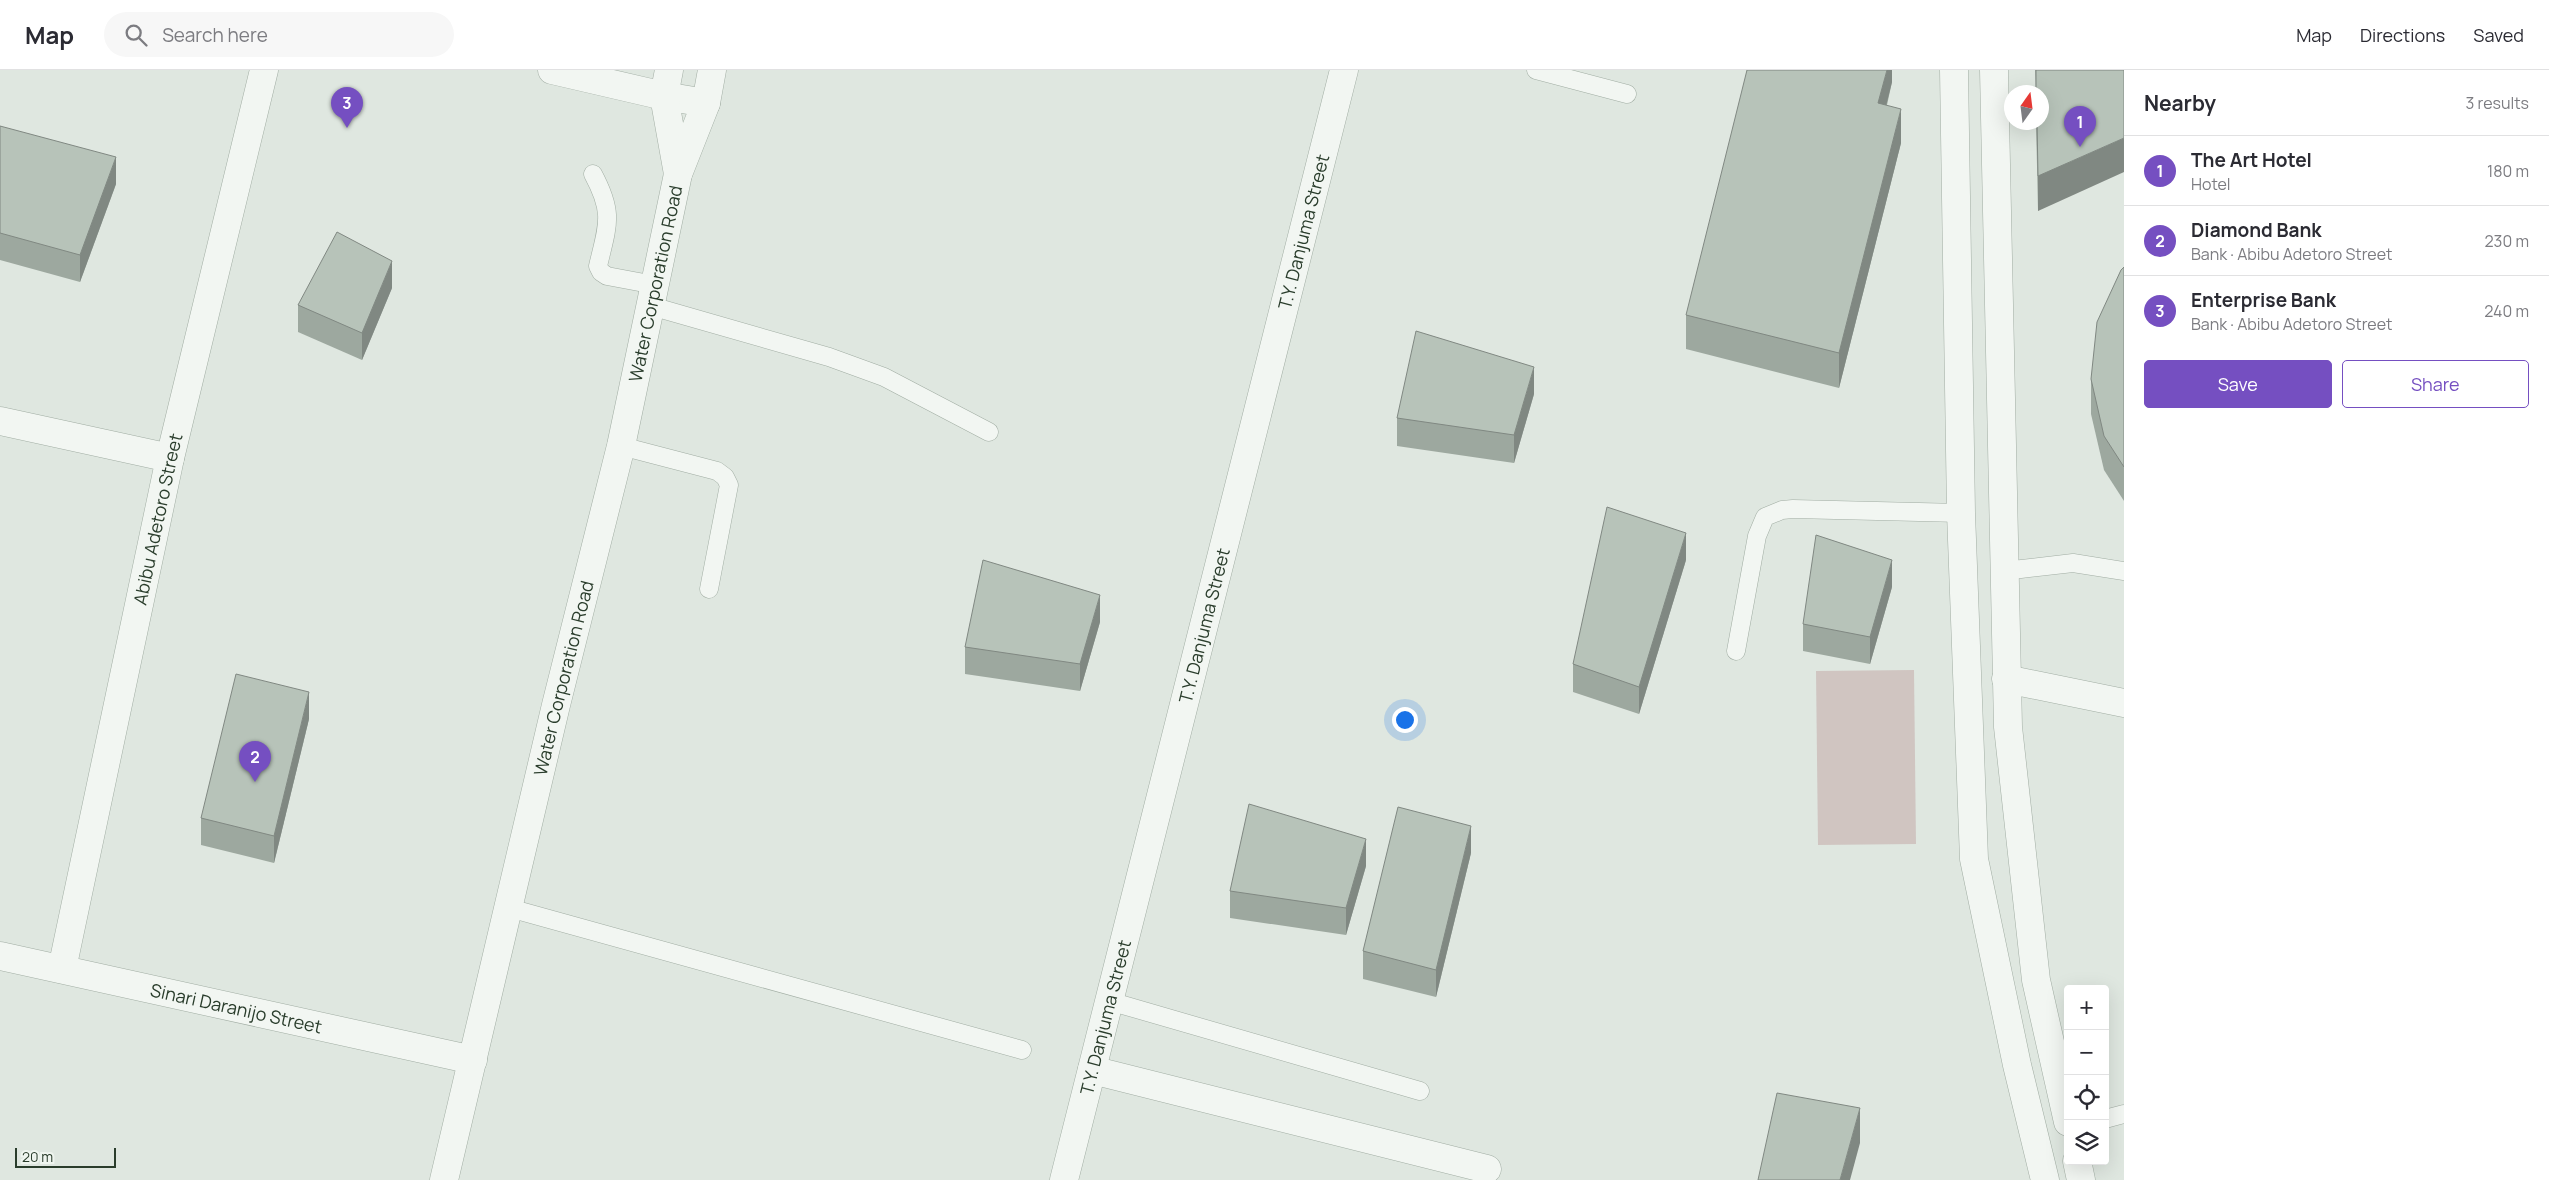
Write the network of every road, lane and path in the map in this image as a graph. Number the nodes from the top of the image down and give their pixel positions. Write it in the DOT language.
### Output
graph roads {
  1 [pos="264,70"];
  2 [pos="552,70"];
  3 [pos="712,70"];
  4 [pos="1344,70"];
  5 [pos="1538,70"];
  6 [pos="1954,70"];
  7 [pos="1994,70"];
  8 [pos="667,83"];
  9 [pos="1627,94"];
  10 [pos="706,103"];
  11 [pos="593,174"];
  12 [pos="678,174"];
  13 [pos="653,295"];
  14 [pos="0,421"];
  15 [pos="989,432"];
  16 [pos="620,446"];
  17 [pos="170,458"];
  18 [pos="1961,513"];
  19 [pos="2004,571"];
  20 [pos="2124,571"];
  21 [pos="708,588"];
  22 [pos="1736,651"];
  23 [pos="2006,679"];
  24 [pos="2124,703"];
  25 [pos="509,908"];
  26 [pos="0,956"];
  27 [pos="62,969"];
  28 [pos="1109,1001"];
  29 [pos="1022,1050"];
  30 [pos="473,1060"];
  31 [pos="1092,1070"];
  32 [pos="1420,1091"];
  33 [pos="2124,1114"];
  34 [pos="2109,1118"];
  35 [pos="2068,1120"];
  36 [pos="2078,1165"];
  37 [pos="1487,1169"];
  38 [pos="444,1180"];
  39 [pos="1064,1180"];
  40 [pos="2045,1180"];
  41 [pos="2081,1180"];
  1 -- 17 [label="street, Abibu Adetoro Street"];
  2 -- 8 [label="street"];
  3 -- 10 [label="street"];
  4 -- 28 [label="street, T.Y. Danjuma Street"];
  5 -- 9 [label="lane"];
  6 -- 18 [label="street"];
  7 -- 19 [label="street"];
  8 -- 10 [label="street"];
  8 -- 12 [label="street"];
  10 -- 12 [label="street"];
  11 -- 13 [label="lane"];
  12 -- 13 [label="street, Water Corporation Road"];
  13 -- 15 [label="lane"];
  13 -- 16 [label="street, Water Corporation Road"];
  14 -- 17 [label="street"];
  16 -- 21 [label="lane"];
  16 -- 25 [label="street, Water Corporation Road"];
  17 -- 27 [label="street, Abibu Adetoro Street"];
  18 -- 22 [label="lane"];
  18 -- 40 [label="street"];
  19 -- 20 [label="lane"];
  19 -- 23 [label="street"];
  23 -- 24 [label="street"];
  23 -- 35 [label="street"];
  25 -- 29 [label="lane"];
  25 -- 30 [label="street, Water Corporation Road"];
  26 -- 27 [label="street, Sinari Daranijo Street"];
  27 -- 30 [label="street, Sinari Daranijo Street"];
  28 -- 31 [label="street, T.Y. Danjuma Street"];
  28 -- 32 [label="lane"];
  30 -- 38 [label="street, Water Corporation Road"];
  31 -- 37 [label="street"];
  31 -- 39 [label="street, T.Y. Danjuma Street"];
  33 -- 34 [label="lane"];
  36 -- 41 [label="street"];
}
